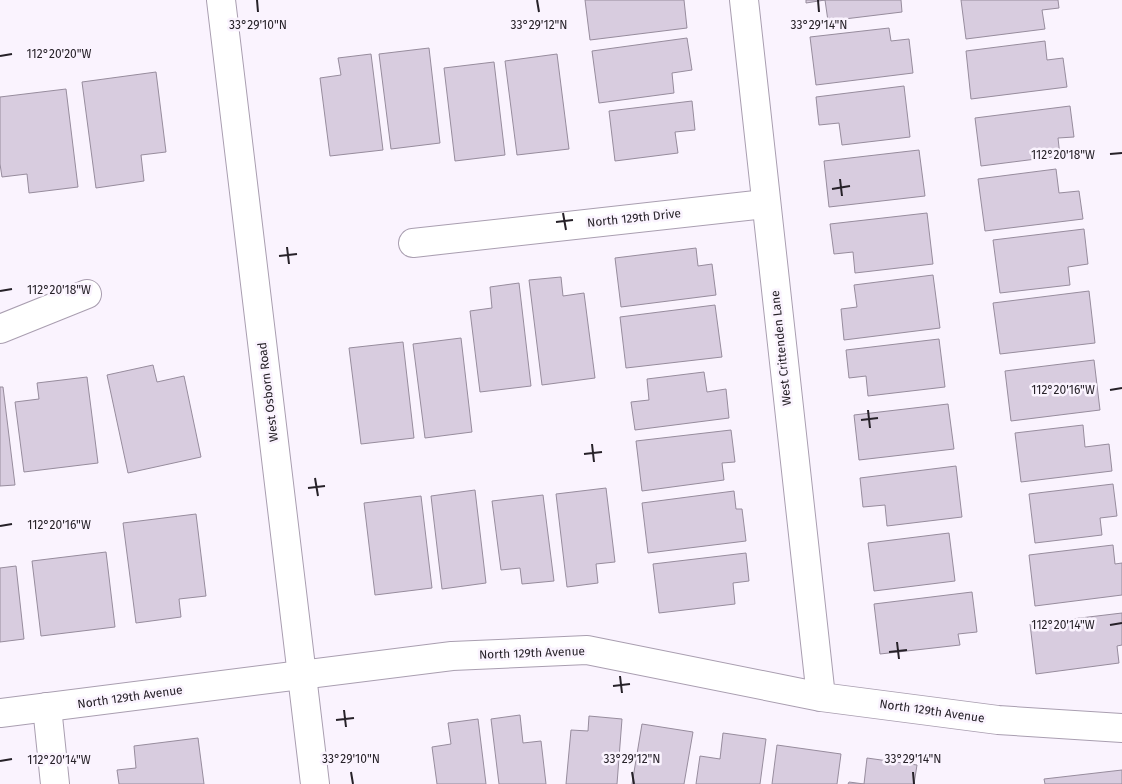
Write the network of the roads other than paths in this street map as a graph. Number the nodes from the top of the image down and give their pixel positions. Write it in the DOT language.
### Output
graph roads {
  1 [pos="221,0"];
  2 [pos="744,0"];
  3 [pos="765,204"];
  4 [pos="413,243"];
  5 [pos="87,294"];
  6 [pos="0,329"];
  7 [pos="302,674"];
  8 [pos="821,697"];
  9 [pos="47,708"];
  10 [pos="0,713"];
  11 [pos="1122,728"];
  12 [pos="55,784"];
  13 [pos="315,784"];
  1 -- 7 [label="street, West Osborn Road"];
  2 -- 3 [label="street, West Crittenden Lane"];
  3 -- 4 [label="street, North 129th Drive"];
  3 -- 8 [label="street, West Crittenden Lane"];
  5 -- 6 [label="street"];
  7 -- 8 [label="street, North 129th Avenue"];
  7 -- 9 [label="street, North 129th Avenue"];
  7 -- 13 [label="street, West Osborn Road"];
  8 -- 11 [label="street, North 129th Avenue"];
  9 -- 10 [label="street, North 129th Avenue"];
  9 -- 12 [label="street"];
}
